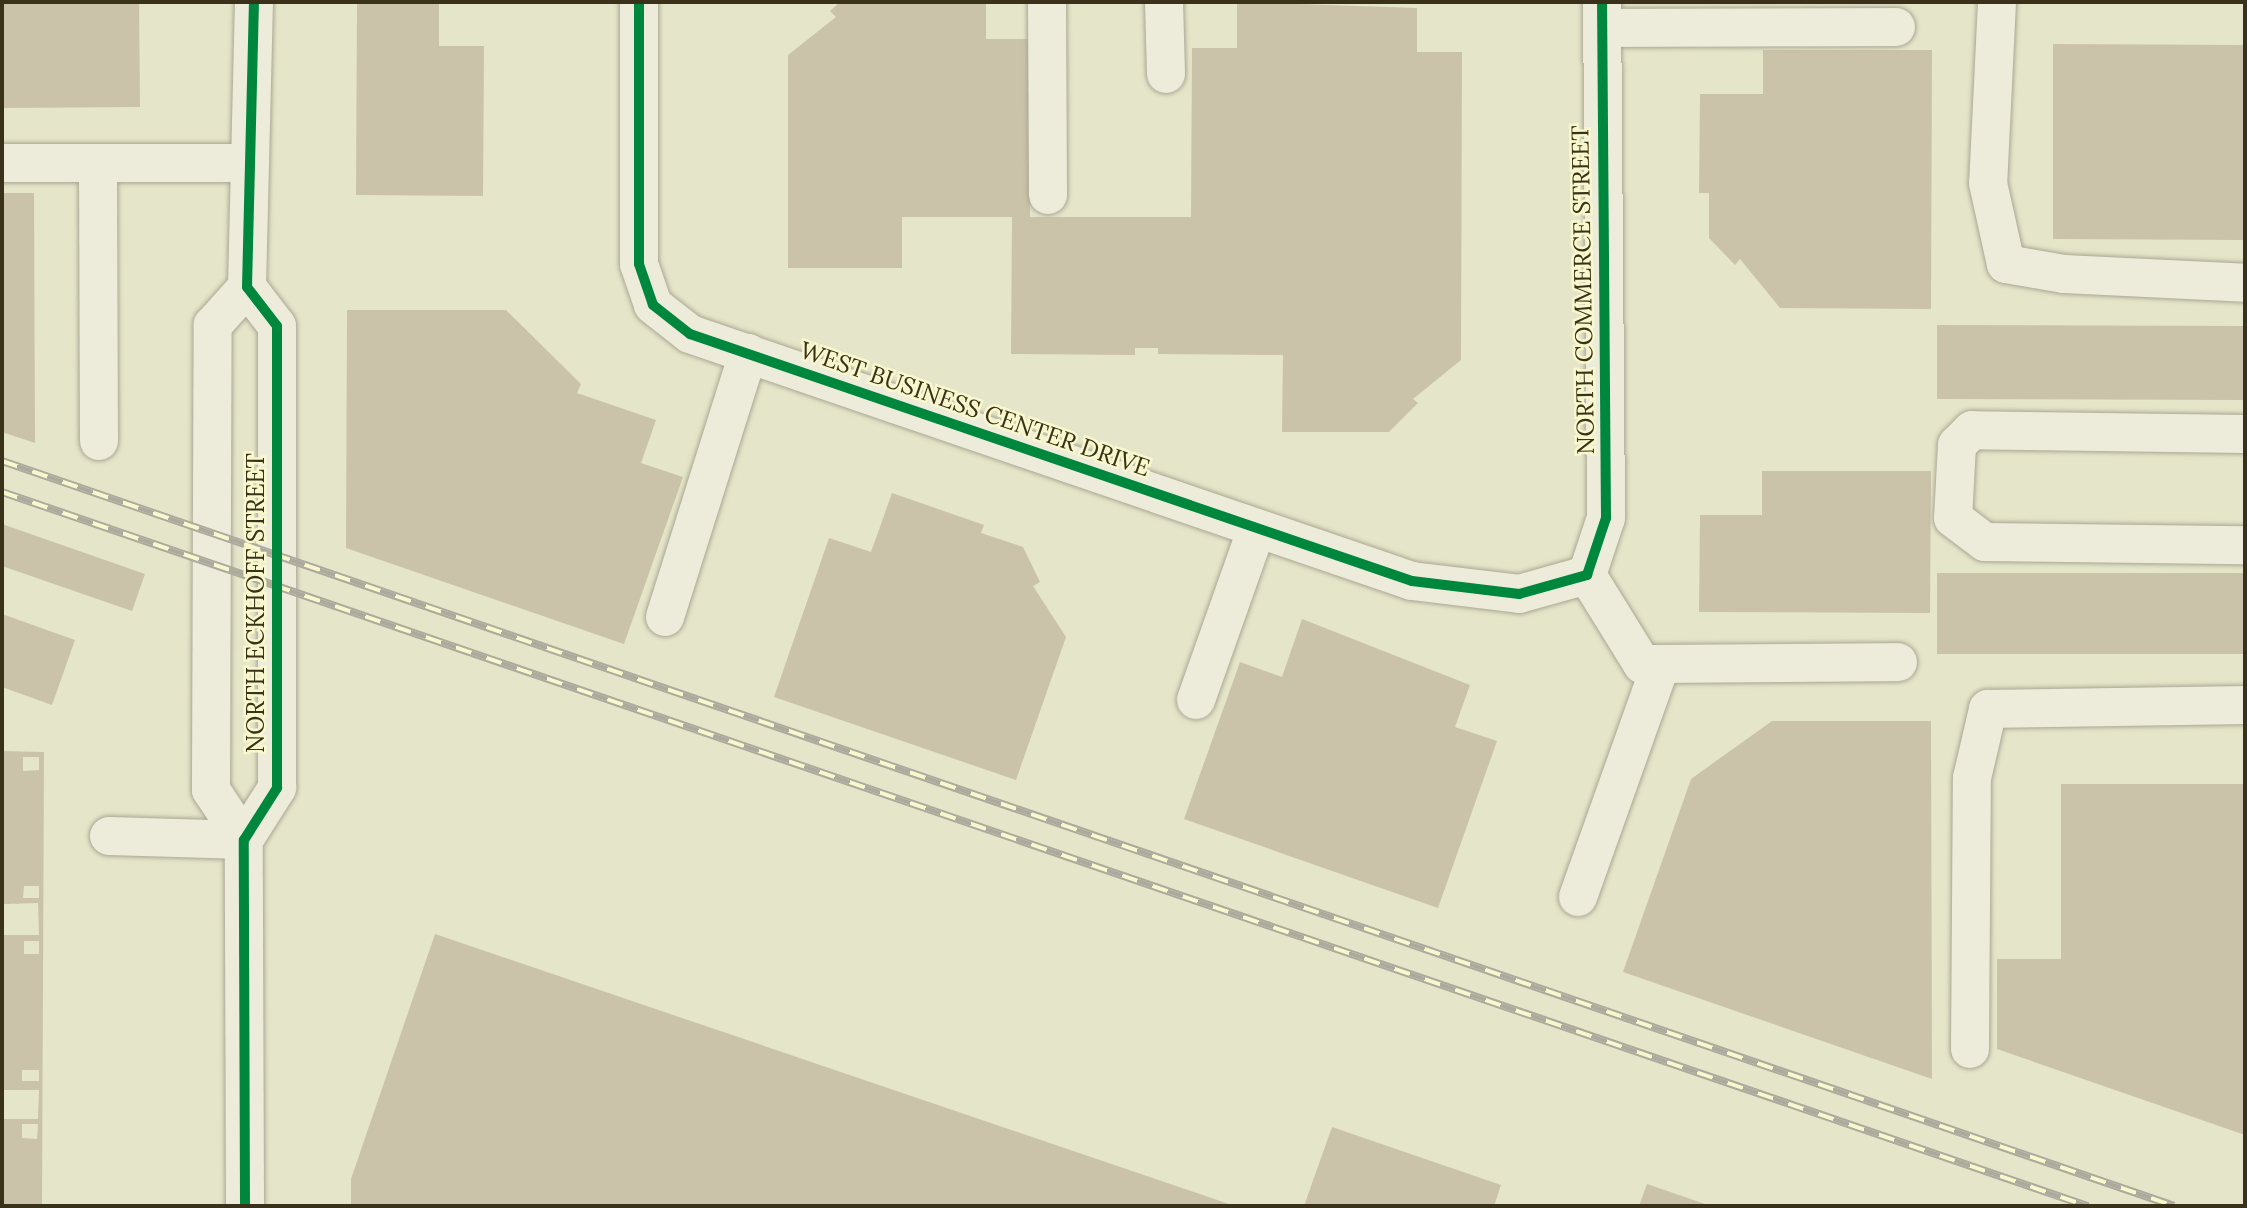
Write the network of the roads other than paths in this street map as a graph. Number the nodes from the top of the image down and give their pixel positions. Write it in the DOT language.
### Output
graph roads {
  1 [pos="254,2"];
  2 [pos="639,2"];
  3 [pos="1047,2"];
  4 [pos="1164,2"];
  5 [pos="1997,2"];
  6 [pos="1602,15"];
  7 [pos="1896,27"];
  8 [pos="1166,74"];
  9 [pos="2,163"];
  10 [pos="98,163"];
  11 [pos="250,163"];
  12 [pos="1048,195"];
  13 [pos="2245,283"];
  14 [pos="247,287"];
  15 [pos="748,353"];
  16 [pos="2245,434"];
  17 [pos="99,441"];
  18 [pos="1257,527"];
  19 [pos="2245,545"];
  20 [pos="1587,575"];
  21 [pos="666,617"];
  22 [pos="1898,662"];
  23 [pos="1661,663"];
  24 [pos="1196,700"];
  25 [pos="2245,705"];
  26 [pos="108,836"];
  27 [pos="244,840"];
  28 [pos="1578,897"];
  29 [pos="1969,1049"];
  30 [pos="245,1206"];
  1 -- 11 [label="street"];
  2 -- 15 [label="street, WEST BUSINESS CENTER DRIVE"];
  3 -- 12 [label="street"];
  4 -- 8 [label="street"];
  5 -- 13 [label="street"];
  6 -- 7 [label="street"];
  6 -- 20 [label="street, NORTH COMMERCE STREET"];
  9 -- 10 [label="street"];
  10 -- 11 [label="street"];
  10 -- 17 [label="street"];
  11 -- 14 [label="street"];
  14 -- 27 [label="street, NORTH ECKHOFF STREET"];
  14 -- 27 [label="street, NORTH ECKHOFF STREET"];
  15 -- 18 [label="street, WEST BUSINESS CENTER DRIVE"];
  15 -- 21 [label="street"];
  16 -- 19 [label="street"];
  18 -- 20 [label="street, WEST BUSINESS CENTER DRIVE"];
  18 -- 24 [label="street"];
  20 -- 23 [label="street"];
  22 -- 23 [label="street"];
  23 -- 28 [label="street"];
  25 -- 29 [label="street"];
  26 -- 27 [label="street"];
  27 -- 30 [label="street"];
}
